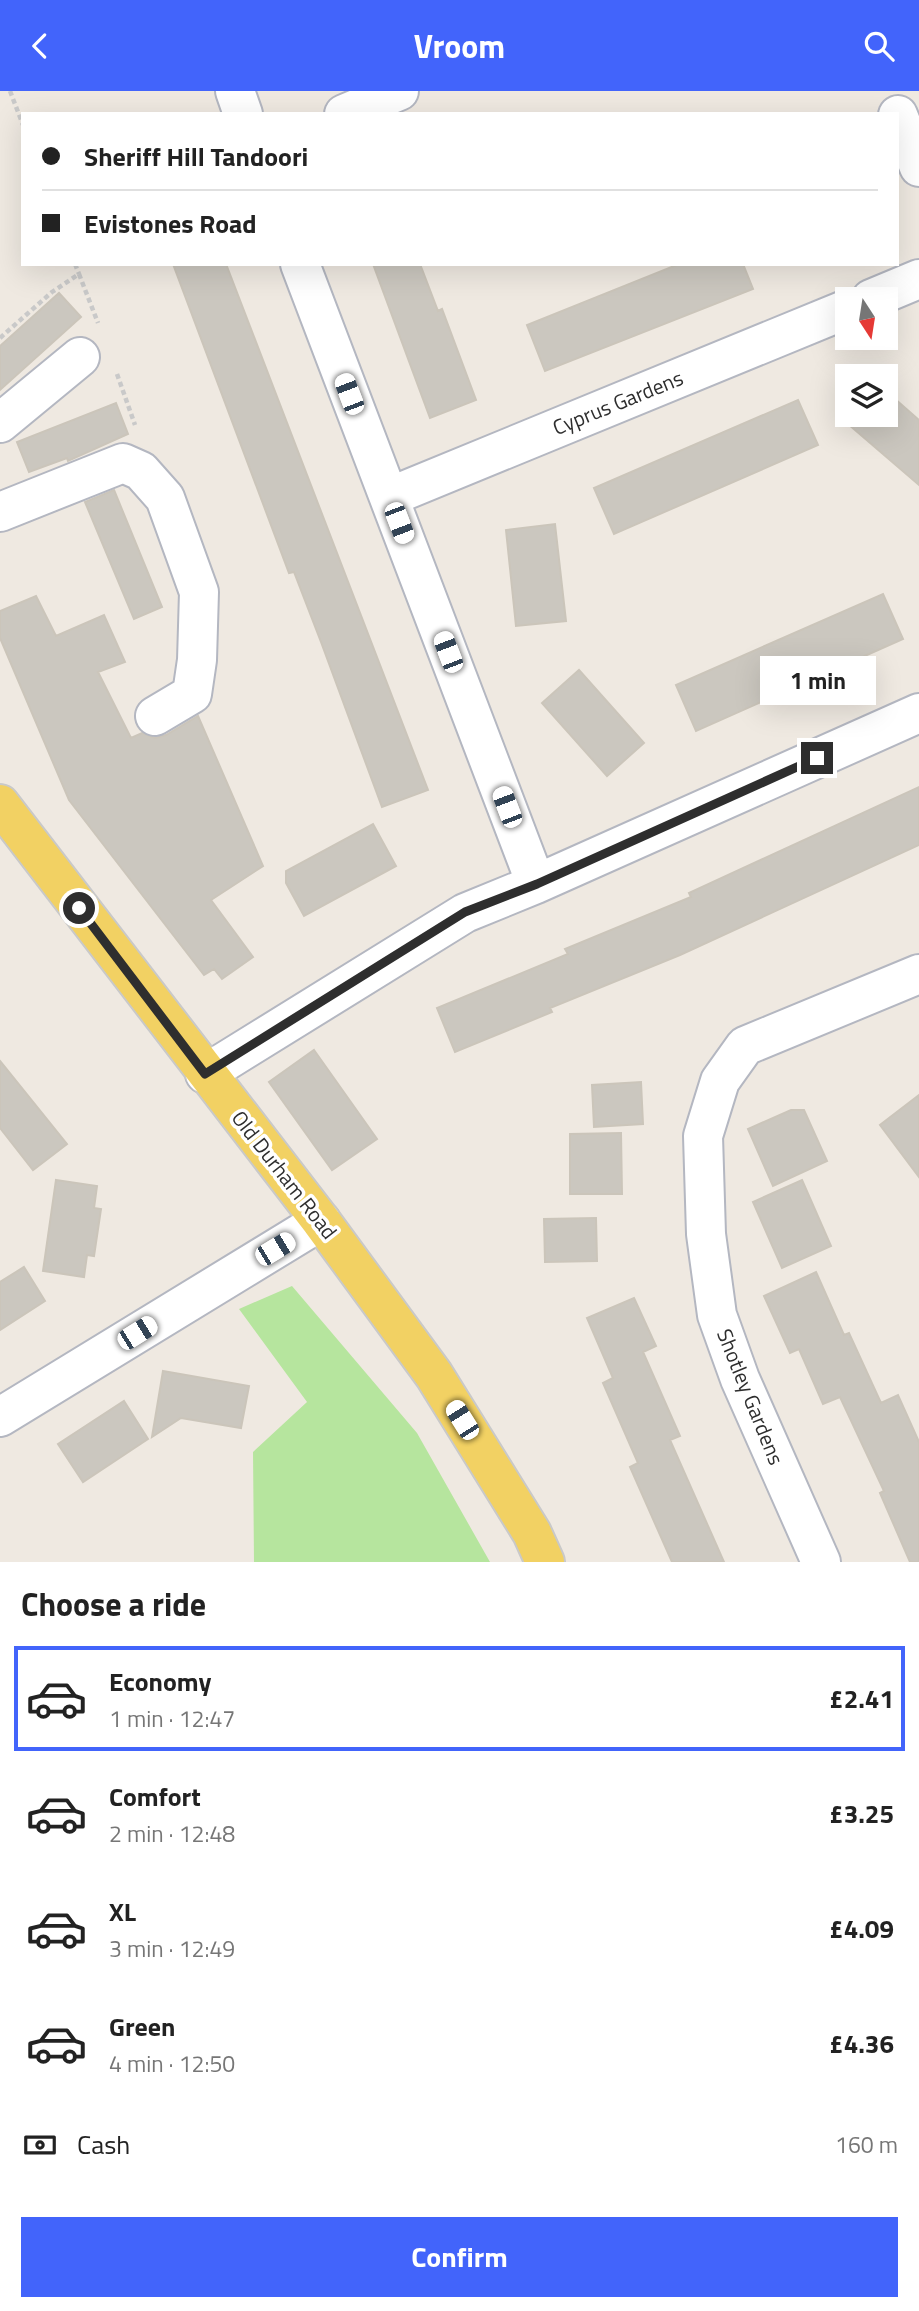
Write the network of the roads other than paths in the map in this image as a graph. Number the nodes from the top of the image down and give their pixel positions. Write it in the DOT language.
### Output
graph roads {
  1 [pos="235,91"];
  2 [pos="398,91"];
  3 [pos="888,91"];
  4 [pos="242,112"];
  5 [pos="349,112"];
  6 [pos="896,112"];
  7 [pos="899,119"];
  8 [pos="919,167"];
  9 [pos="301,266"];
  10 [pos="919,279"];
  11 [pos="898,288"];
  12 [pos="835,314"];
  13 [pos="80,357"];
  14 [pos="0,423"];
  15 [pos="389,498"];
  16 [pos="0,512"];
  17 [pos="919,713"];
  18 [pos="155,716"];
  19 [pos="0,804"];
  20 [pos="537,884"];
  21 [pos="919,974"];
  22 [pos="205,1074"];
  23 [pos="321,1221"];
  24 [pos="0,1417"];
  25 [pos="545,1562"];
  26 [pos="821,1562"];
  1 -- 4 [label="street"];
  2 -- 5 [label="street"];
  3 -- 6 [label="street"];
  7 -- 8 [label="street"];
  9 -- 15 [label="street"];
  10 -- 11 [label="street"];
  12 -- 15 [label="street, Cyprus Gardens"];
  13 -- 14 [label="street"];
  15 -- 20 [label="street"];
  16 -- 18 [label="street"];
  17 -- 20 [label="street"];
  19 -- 22 [label="main road, Old Durham Road"];
  20 -- 22 [label="street"];
  21 -- 26 [label="street, Shotley Gardens"];
  22 -- 23 [label="main road, Old Durham Road"];
  23 -- 24 [label="street"];
  23 -- 25 [label="main road, Old Durham Road"];
}
